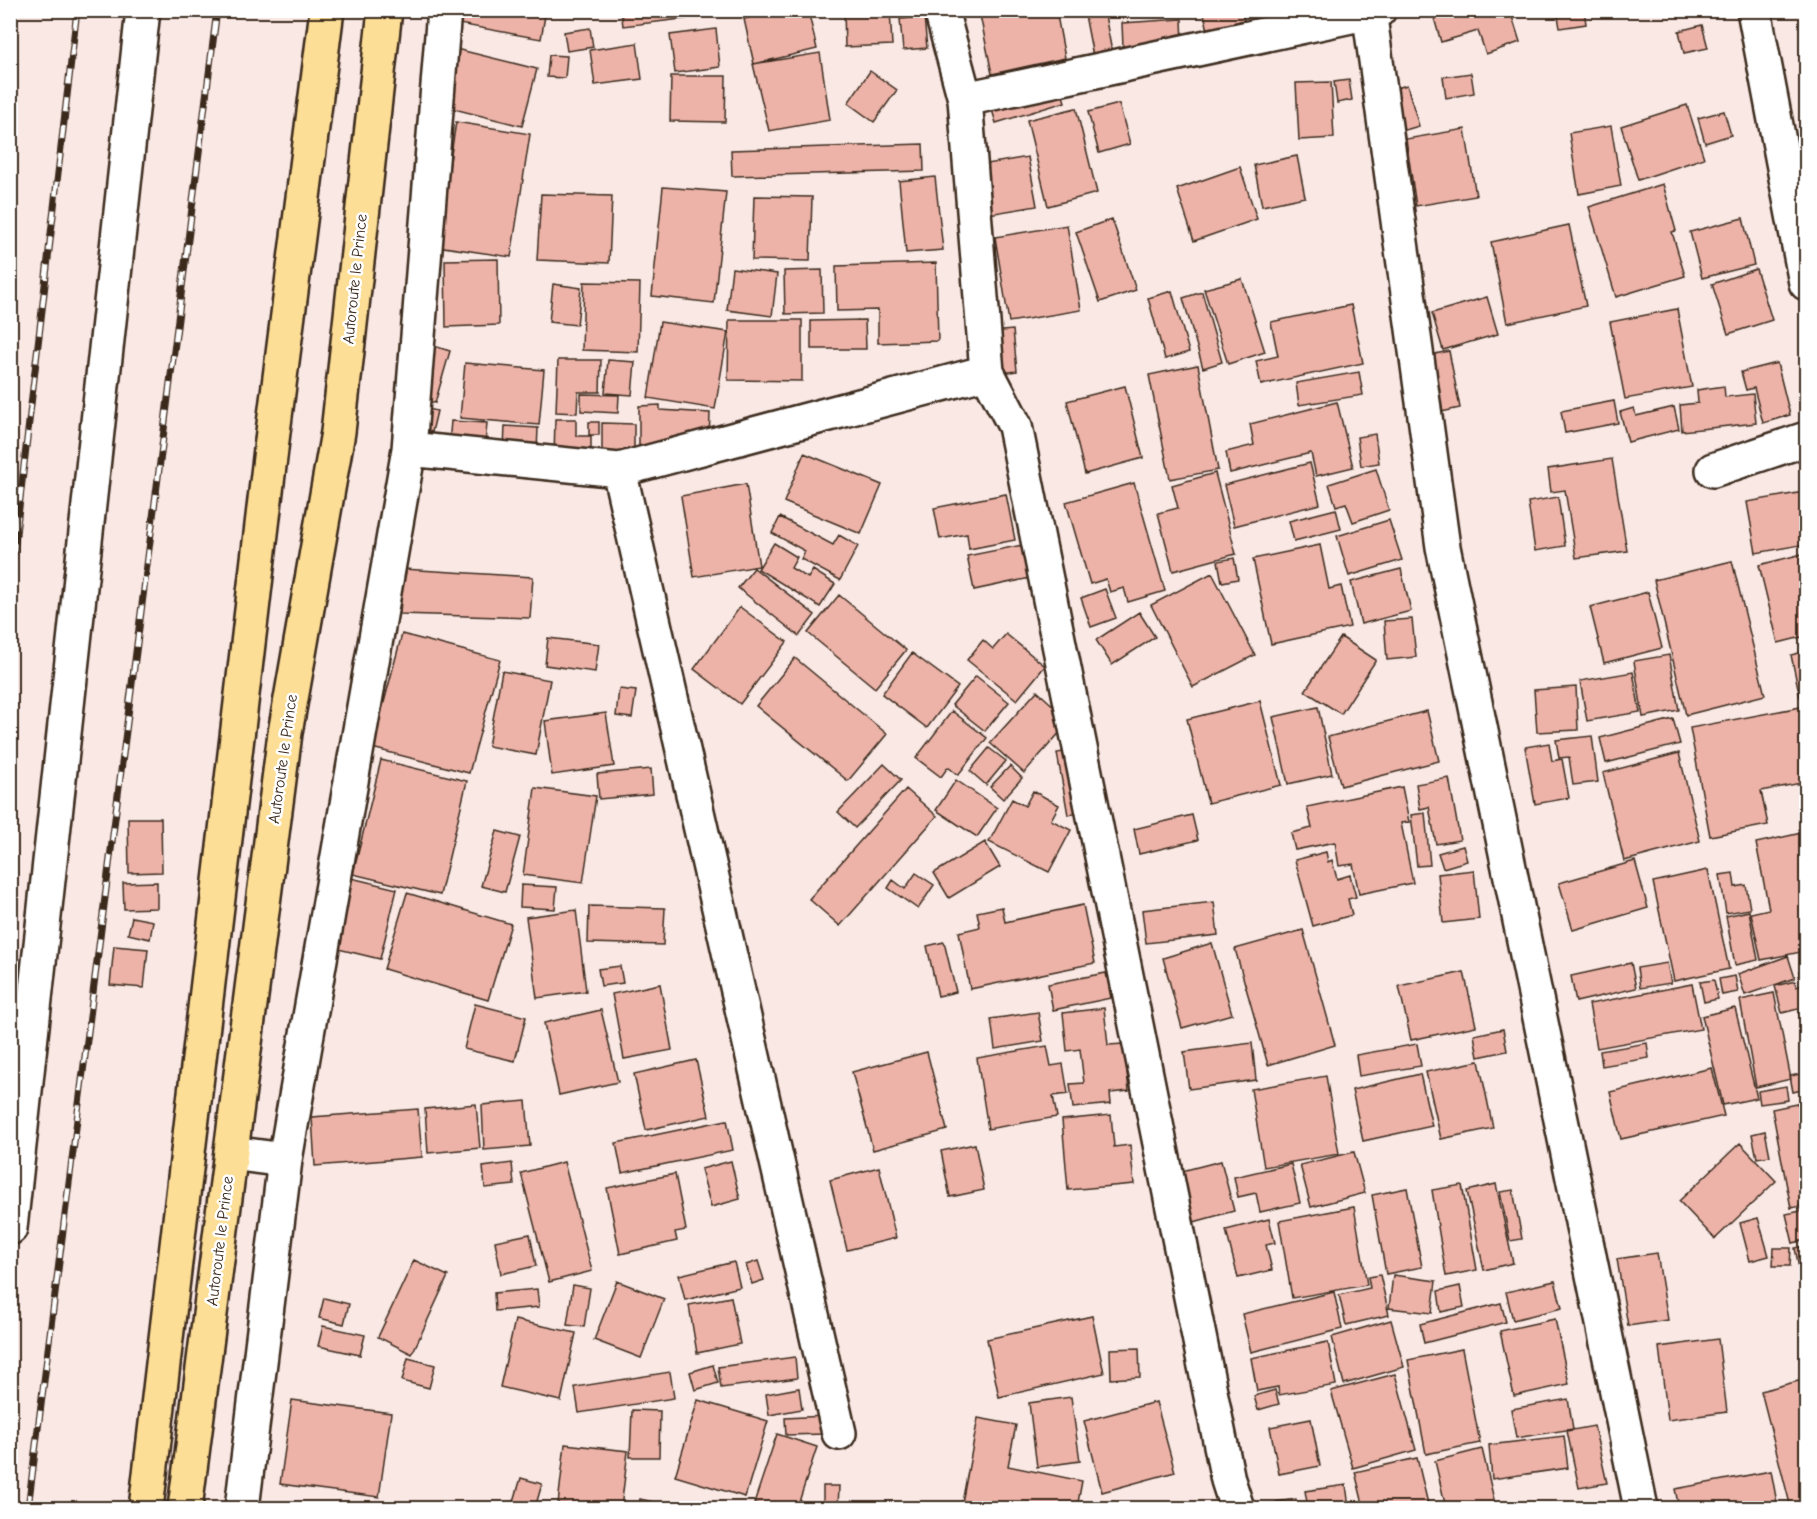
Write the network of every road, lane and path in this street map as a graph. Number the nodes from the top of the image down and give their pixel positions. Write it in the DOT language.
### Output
graph roads {
  1 [pos="143,10"];
  2 [pos="327,10"];
  3 [pos="385,10"];
  4 [pos="444,10"];
  5 [pos="941,10"];
  6 [pos="1754,10"];
  7 [pos="1372,11"];
  8 [pos="965,99"];
  9 [pos="1806,283"];
  10 [pos="987,372"];
  11 [pos="1806,439"];
  12 [pos="409,449"];
  13 [pos="620,470"];
  14 [pos="1713,470"];
  15 [pos="231,1153"];
  16 [pos="285,1160"];
  17 [pos="10,1228"];
  18 [pos="838,1433"];
  19 [pos="146,1509"];
  20 [pos="185,1509"];
  21 [pos="242,1509"];
  22 [pos="1237,1509"];
  23 [pos="1641,1509"];
  1 -- 17 [label="street"];
  2 -- 19 [label="main road"];
  3 -- 15 [label="main road, Autoroute le Prince"];
  4 -- 12 [label="street"];
  5 -- 8 [label="street"];
  6 -- 9 [label="street"];
  7 -- 8 [label="street"];
  7 -- 23 [label="street"];
  8 -- 10 [label="street"];
  10 -- 13 [label="street"];
  10 -- 22 [label="street"];
  11 -- 14 [label="street"];
  12 -- 13 [label="street"];
  12 -- 16 [label="street"];
  13 -- 18 [label="street"];
  15 -- 16 [label="street"];
  15 -- 20 [label="main road, Autoroute le Prince"];
  16 -- 21 [label="street"];
}
